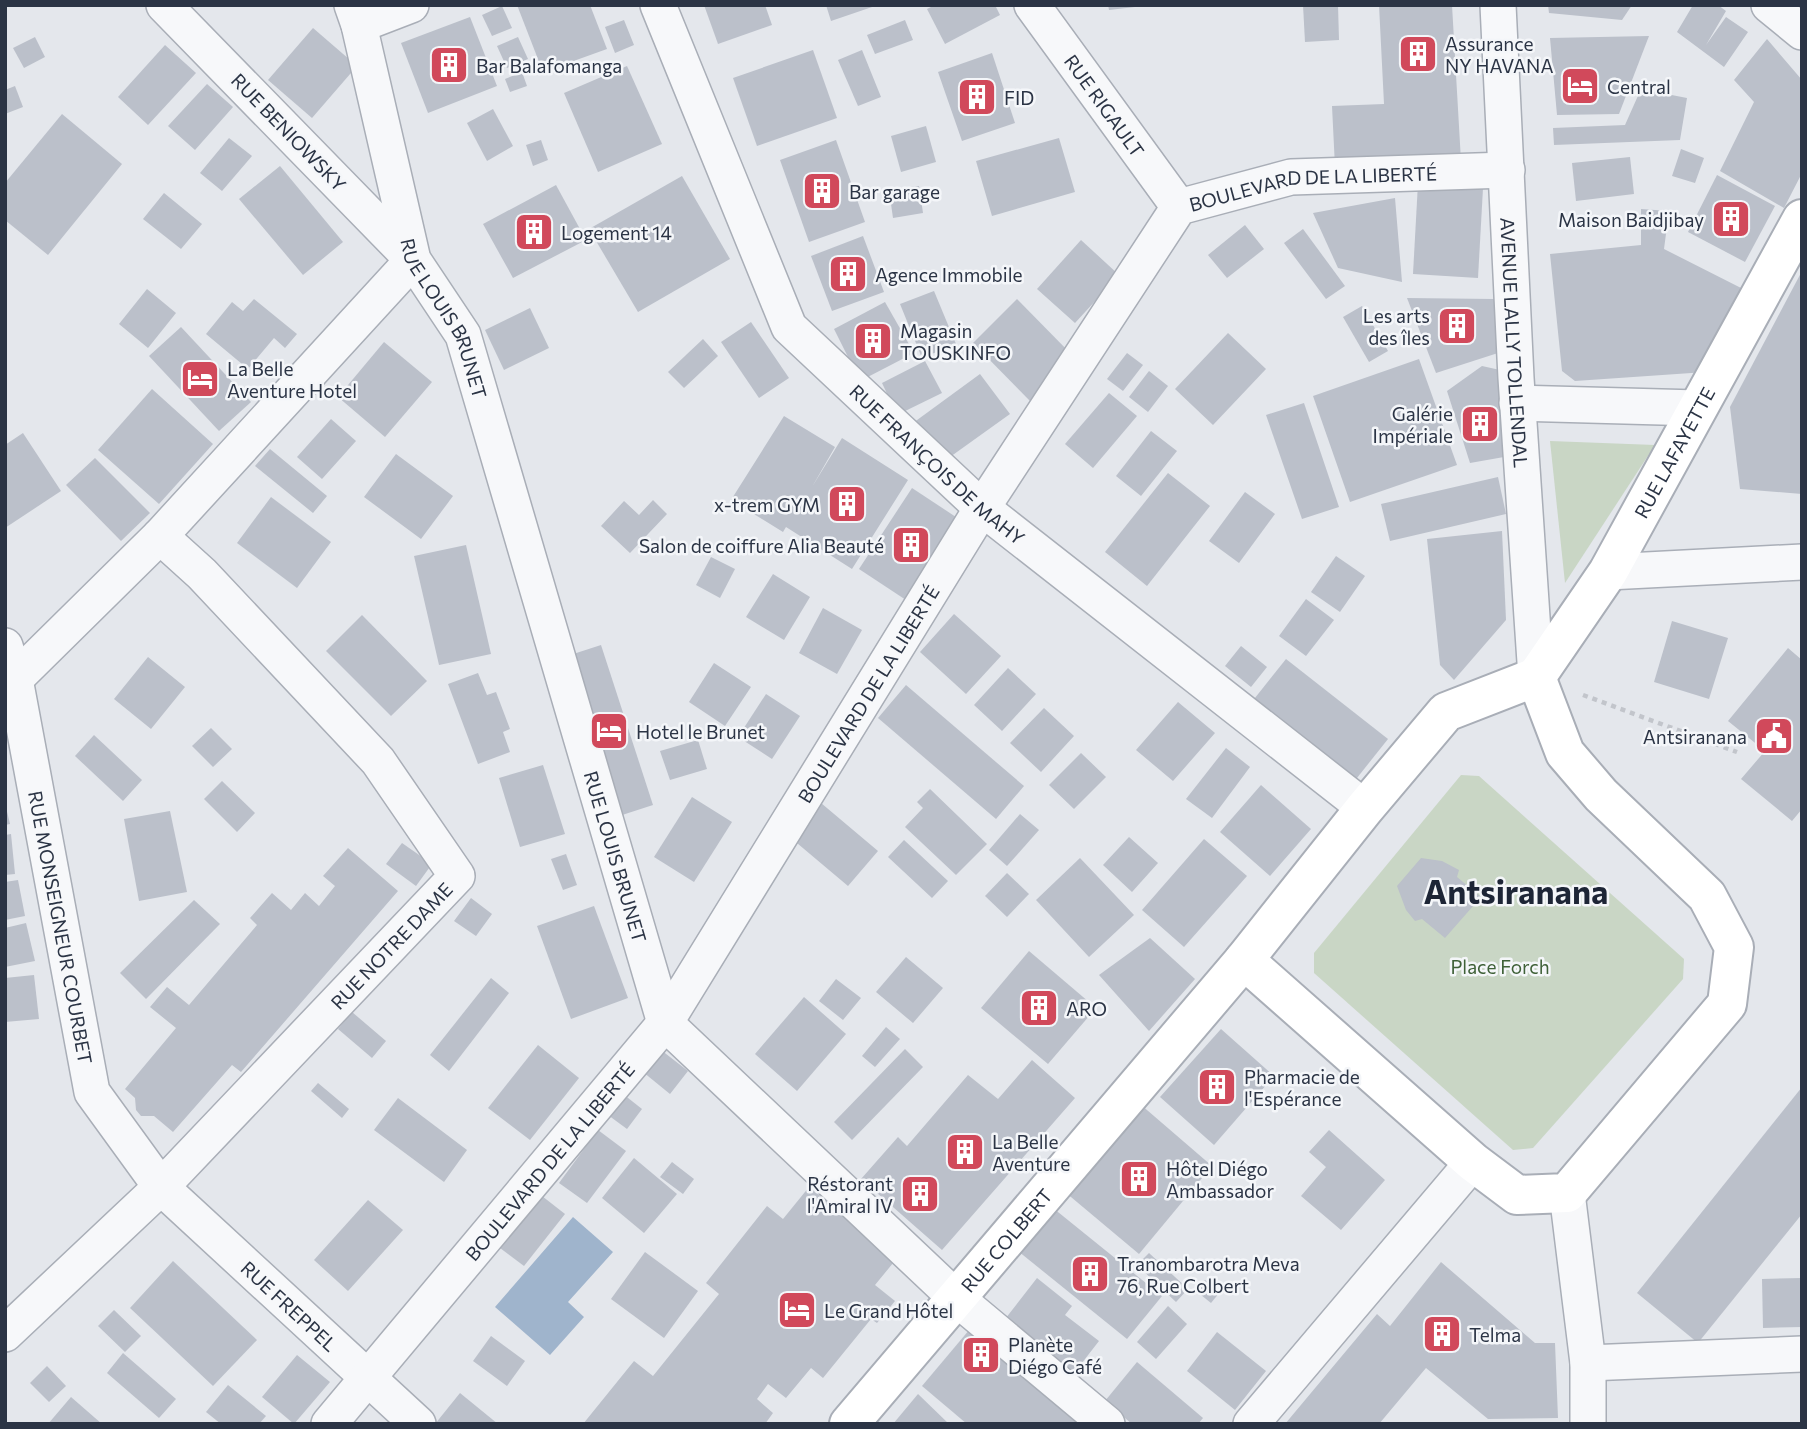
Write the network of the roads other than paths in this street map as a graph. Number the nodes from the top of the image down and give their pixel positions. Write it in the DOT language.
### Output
graph roads {
  1 [pos="164,5"];
  2 [pos="411,5"];
  3 [pos="658,5"];
  4 [pos="1032,5"];
  5 [pos="1498,5"];
  6 [pos="1769,5"];
  7 [pos="355,15"];
  8 [pos="1802,32"];
  9 [pos="1507,170"];
  10 [pos="1179,207"];
  11 [pos="1802,219"];
  12 [pos="413,260"];
  13 [pos="1517,404"];
  14 [pos="1698,408"];
  15 [pos="982,508"];
  16 [pos="160,536"];
  17 [pos="1802,562"];
  18 [pos="1608,572"];
  19 [pos="5,646"];
  20 [pos="1536,677"];
  21 [pos="15,679"];
  22 [pos="1365,808"];
  23 [pos="1244,960"];
  24 [pos="665,1023"];
  25 [pos="1474,1162"];
  26 [pos="161,1188"];
  27 [pos="1567,1193"];
  28 [pos="955,1297"];
  29 [pos="5,1334"];
  30 [pos="1802,1354"];
  31 [pos="1588,1363"];
  32 [pos="369,1377"];
  33 [pos="329,1424"];
  34 [pos="418,1424"];
  35 [pos="849,1424"];
  36 [pos="1107,1424"];
  37 [pos="1251,1424"];
  38 [pos="1588,1424"];
  1 -- 12 [label="street, RUE BENIOWSKY"];
  2 -- 7 [label="street"];
  3 -- 15 [label="street, RUE FRANÇOIS DE MAHY"];
  4 -- 10 [label="street, RUE RIGAULT"];
  5 -- 9 [label="street, AVENUE LALLY TOLLENDAL"];
  6 -- 8 [label="street"];
  7 -- 12 [label="street, RUE LOUIS BRUNET"];
  9 -- 10 [label="street, BOULEVARD DE LA LIBERTÉ"];
  9 -- 13 [label="street, AVENUE LALLY TOLLENDAL"];
  10 -- 15 [label="street, BOULEVARD DE LA LIBERTÉ"];
  11 -- 14 [label="main road, RUE LAFAYETTE"];
  12 -- 16 [label="street"];
  12 -- 24 [label="street, RUE LOUIS BRUNET"];
  13 -- 14 [label="street"];
  13 -- 20 [label="street, AVENUE LALLY TOLLENDAL"];
  14 -- 18 [label="main road, RUE LAFAYETTE"];
  15 -- 22 [label="street, RUE FRANÇOIS DE MAHY"];
  15 -- 24 [label="street, BOULEVARD DE LA LIBERTÉ"];
  16 -- 21 [label="street"];
  16 -- 26 [label="street, RUE NOTRE DAME"];
  17 -- 18 [label="street"];
  18 -- 20 [label="main road, RUE LAFAYETTE"];
  19 -- 21 [label="street, RUE MONSEIGNEUR COURBET"];
  20 -- 22 [label="main road, RUE COLBERT"];
  20 -- 27 [label="main road"];
  21 -- 26 [label="street, RUE MONSEIGNEUR COURBET"];
  22 -- 23 [label="main road, RUE COLBERT"];
  23 -- 25 [label="main road"];
  23 -- 28 [label="main road, RUE COLBERT"];
  24 -- 28 [label="street"];
  24 -- 32 [label="street, BOULEVARD DE LA LIBERTÉ"];
  25 -- 27 [label="main road"];
  25 -- 37 [label="street"];
  26 -- 29 [label="street, RUE NOTRE DAME"];
  26 -- 32 [label="street, RUE FREPPEL"];
  27 -- 31 [label="street"];
  28 -- 35 [label="main road, RUE COLBERT"];
  28 -- 36 [label="street"];
  30 -- 31 [label="street"];
  31 -- 38 [label="street"];
  32 -- 33 [label="street, BOULEVARD DE LA LIBERTÉ"];
  32 -- 34 [label="street, RUE FREPPEL"];
}
